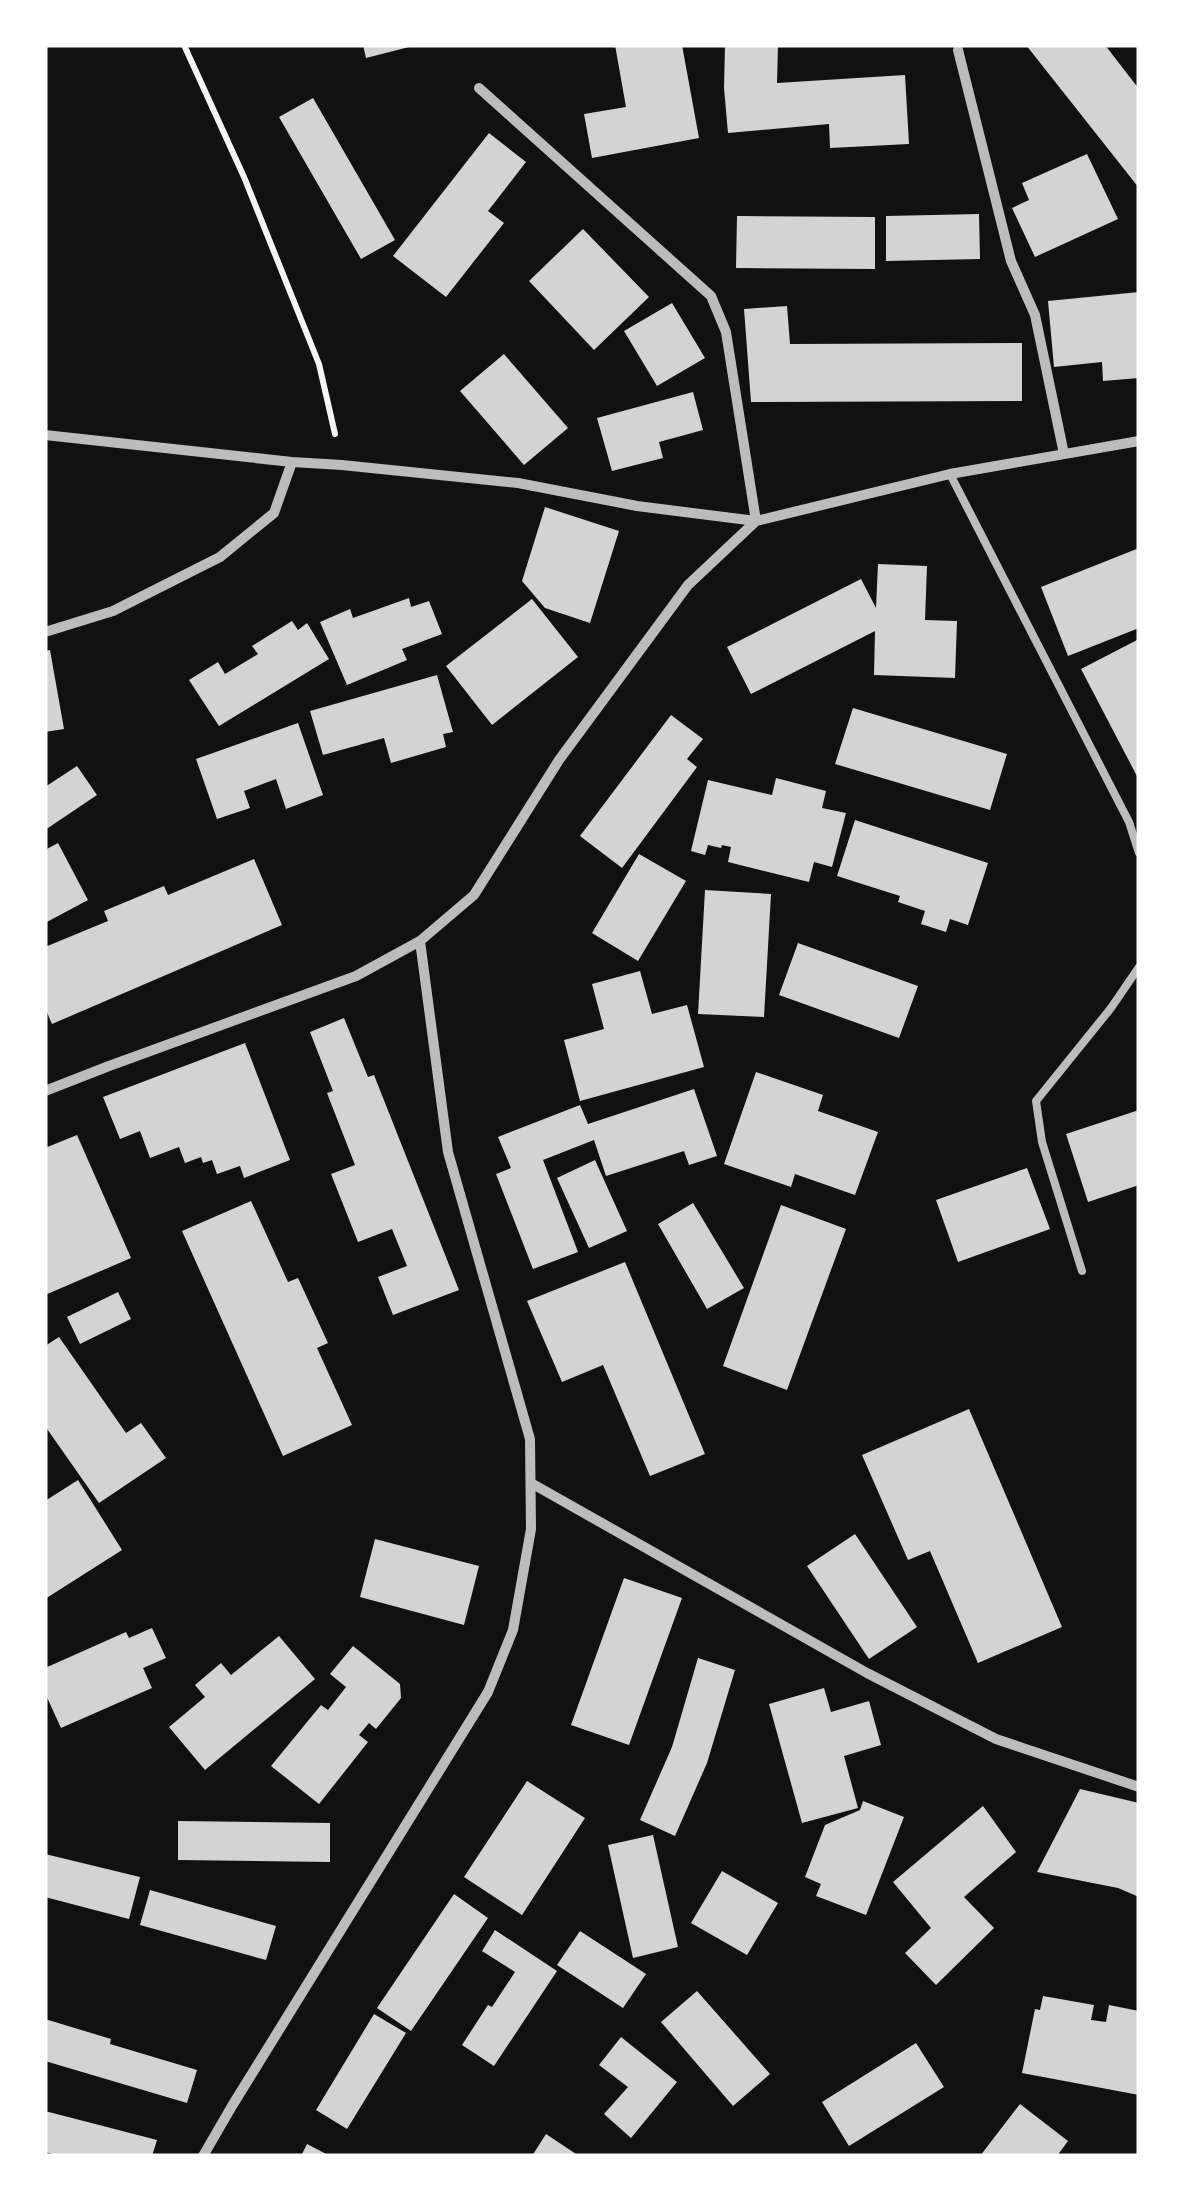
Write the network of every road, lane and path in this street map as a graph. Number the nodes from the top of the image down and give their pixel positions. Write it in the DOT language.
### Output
graph roads {
  1 [pos="184,45"];
  2 [pos="958,50"];
  3 [pos="479,88"];
  4 [pos="45,435"];
  5 [pos="1139,440"];
  6 [pos="1064,454"];
  7 [pos="292,462"];
  8 [pos="342,465"];
  9 [pos="950,474"];
  10 [pos="756,522"];
  11 [pos="45,632"];
  12 [pos="1139,854"];
  13 [pos="420,941"];
  14 [pos="1139,967"];
  15 [pos="45,1092"];
  16 [pos="1082,1272"];
  17 [pos="531,1483"];
  18 [pos="1139,1788"];
  19 [pos="203,2156"];
  1 -- 8 [label="path"];
  2 -- 6 [label="street"];
  3 -- 10 [label="street"];
  4 -- 7 [label="street"];
  5 -- 6 [label="street"];
  6 -- 9 [label="street"];
  7 -- 8 [label="street"];
  7 -- 11 [label="street"];
  8 -- 10 [label="street"];
  9 -- 10 [label="street"];
  9 -- 12 [label="lane"];
  10 -- 13 [label="street"];
  13 -- 15 [label="street"];
  13 -- 17 [label="street"];
  14 -- 16 [label="lane"];
  17 -- 18 [label="street"];
  17 -- 19 [label="street"];
}
